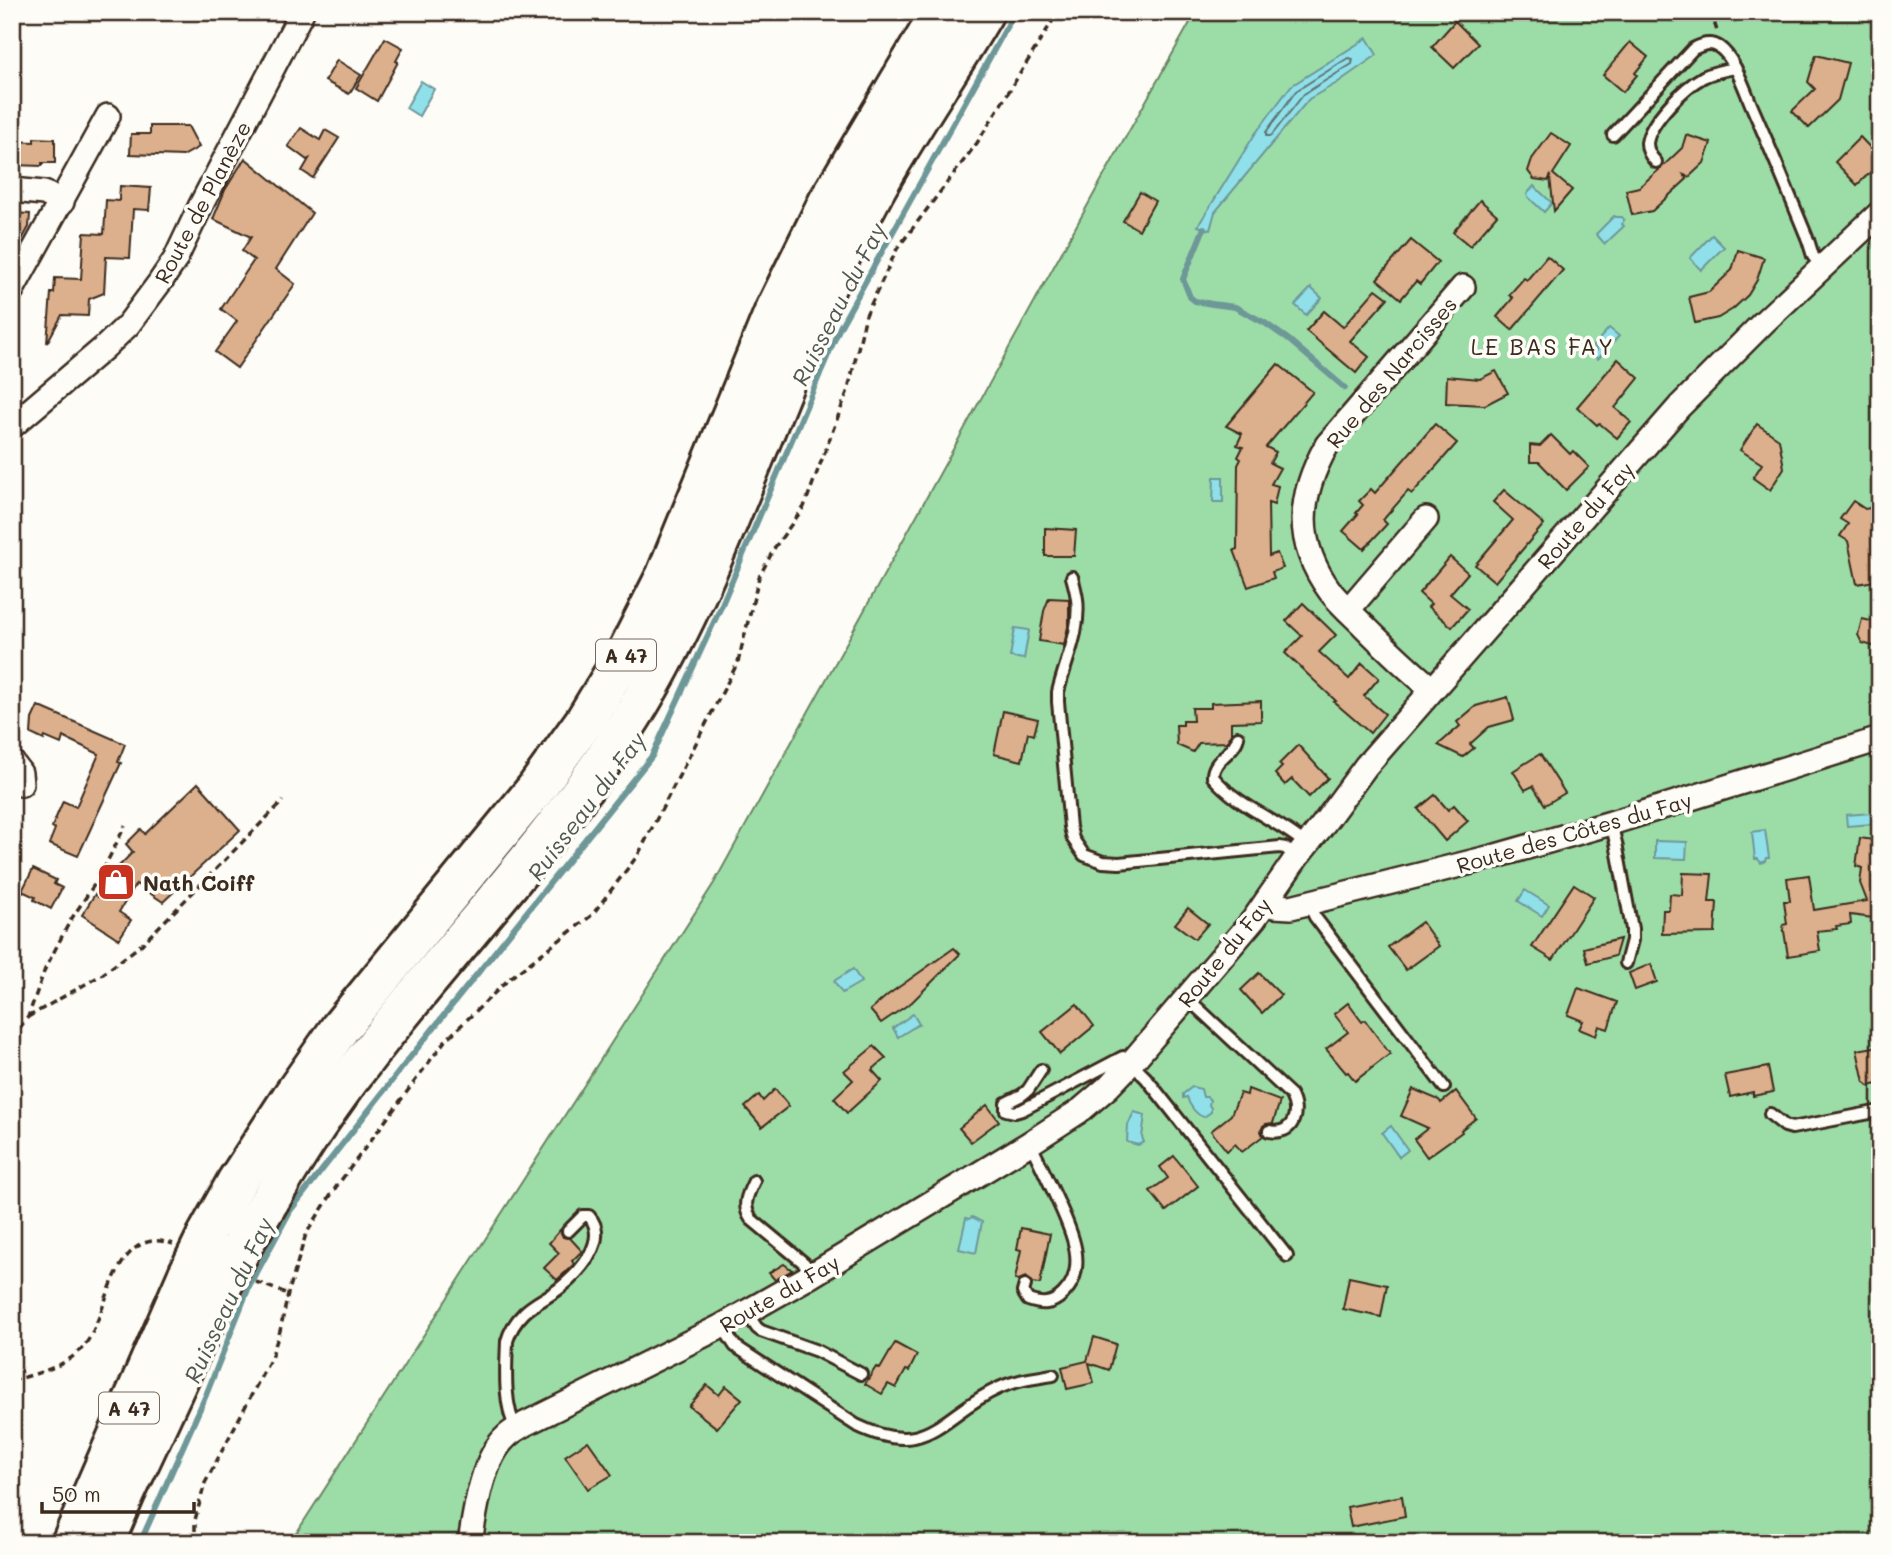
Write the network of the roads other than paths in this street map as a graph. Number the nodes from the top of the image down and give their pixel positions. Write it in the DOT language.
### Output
graph roads {
  1 [pos="302,12"];
  2 [pos="941,12"];
  3 [pos="984,12"];
  4 [pos="1735,68"];
  5 [pos="108,116"];
  6 [pos="1613,135"];
  7 [pos="1656,162"];
  8 [pos="12,190"];
  9 [pos="62,202"];
  10 [pos="1880,213"];
  11 [pos="1822,267"];
  12 [pos="1463,287"];
  13 [pos="12,290"];
  14 [pos="12,426"];
  15 [pos="1426,520"];
  16 [pos="1072,577"];
  17 [pos="1348,610"];
  18 [pos="1432,689"];
  19 [pos="1238,737"];
  20 [pos="1880,739"];
  21 [pos="12,762"];
  22 [pos="21,783"];
  23 [pos="1611,823"];
  24 [pos="1302,851"];
  25 [pos="1267,901"];
  26 [pos="1308,903"];
  27 [pos="1626,963"];
  28 [pos="1187,999"];
  29 [pos="1131,1063"];
  30 [pos="1041,1070"];
  31 [pos="1444,1087"];
  32 [pos="1880,1111"];
  33 [pos="1770,1114"];
  34 [pos="1269,1131"];
  35 [pos="1030,1143"];
  36 [pos="754,1181"];
  37 [pos="568,1231"];
  38 [pos="1287,1256"];
  39 [pos="199,1260"];
  40 [pos="812,1275"];
  41 [pos="1024,1285"];
  42 [pos="746,1311"];
  43 [pos="722,1326"];
  44 [pos="860,1374"];
  45 [pos="1053,1375"];
  46 [pos="517,1430"];
  47 [pos="71,1543"];
  48 [pos="104,1543"];
  49 [pos="470,1543"];
  1 -- 14 [label="street, Route de Planèze"];
  2 -- 39 [label="highway, A 47"];
  3 -- 39 [label="highway, A 47, bridge"];
  4 -- 6 [label="lane"];
  4 -- 7 [label="lane"];
  4 -- 11 [label="lane"];
  5 -- 9 [label="street"];
  8 -- 9 [label="street"];
  9 -- 13 [label="street"];
  10 -- 11 [label="street, Route du Fay"];
  11 -- 18 [label="street, Route du Fay"];
  12 -- 17 [label="street, Rue des Narcisses"];
  15 -- 17 [label="street"];
  16 -- 24 [label="lane"];
  17 -- 18 [label="street, Rue des Narcisses"];
  18 -- 24 [label="street, Route du Fay"];
  19 -- 24 [label="lane"];
  20 -- 23 [label="street, Route des Côtes du Fay"];
  21 -- 22 [label="street"];
  23 -- 26 [label="street, Route des Côtes du Fay"];
  23 -- 27 [label="lane"];
  24 -- 25 [label="street, Route du Fay"];
  25 -- 26 [label="street, Route des Côtes du Fay"];
  25 -- 28 [label="street, Route du Fay"];
  26 -- 31 [label="lane"];
  28 -- 29 [label="street, Route du Fay"];
  28 -- 34 [label="lane"];
  29 -- 30 [label="lane"];
  29 -- 35 [label="street, Route du Fay"];
  29 -- 38 [label="lane"];
  32 -- 33 [label="lane"];
  35 -- 40 [label="street, Route du Fay"];
  35 -- 41 [label="lane"];
  36 -- 40 [label="lane"];
  37 -- 46 [label="lane"];
  39 -- 47 [label="highway, A 47"];
  39 -- 48 [label="highway, A 47"];
  40 -- 42 [label="street, Route du Fay"];
  42 -- 43 [label="street, Route du Fay"];
  42 -- 44 [label="lane"];
  43 -- 45 [label="lane"];
  43 -- 46 [label="street, Route du Fay"];
  46 -- 49 [label="street, Route du Fay"];
}
